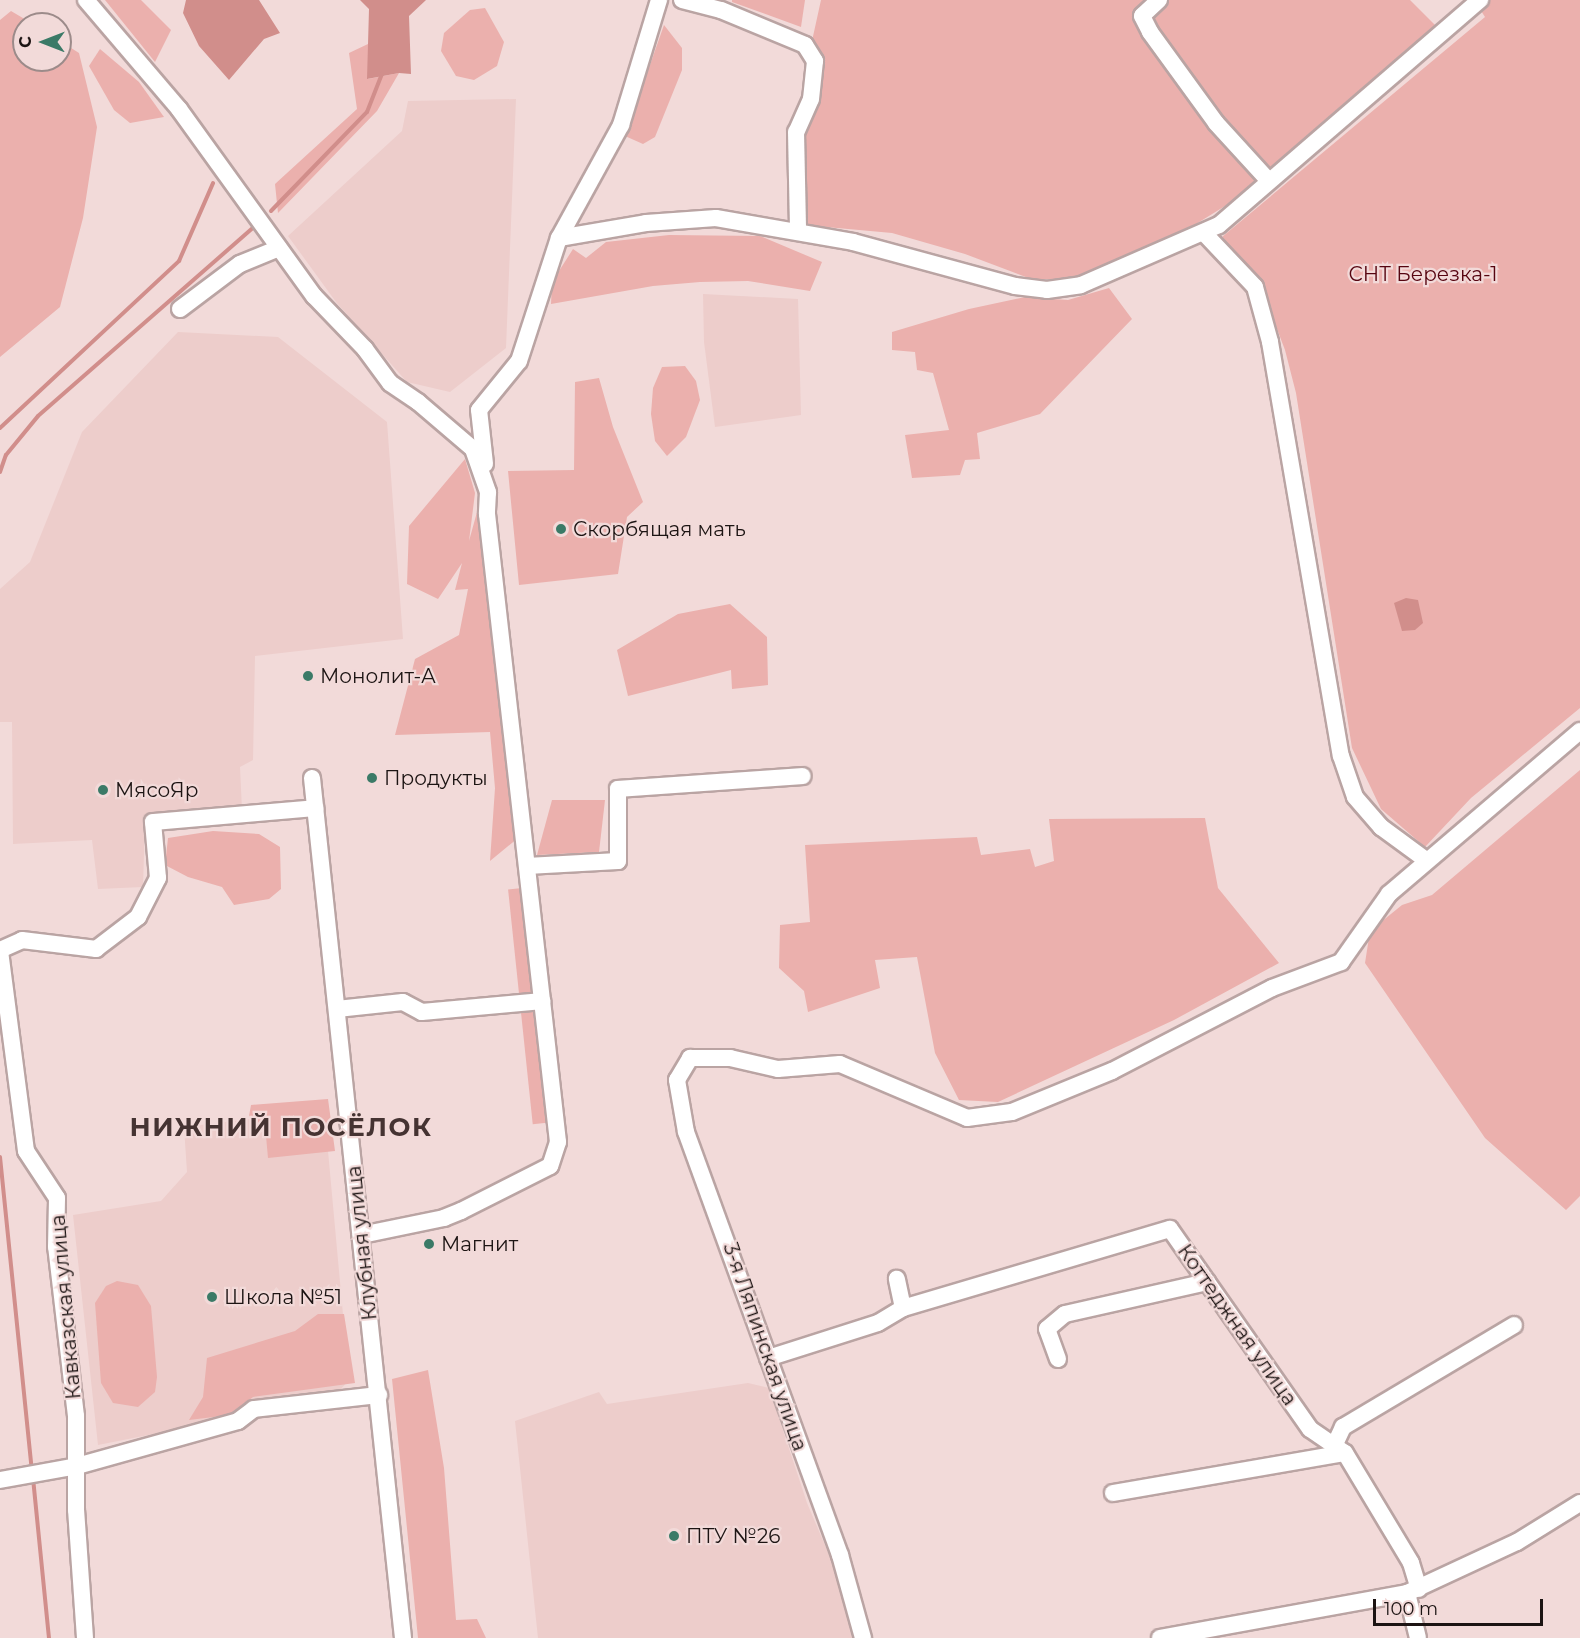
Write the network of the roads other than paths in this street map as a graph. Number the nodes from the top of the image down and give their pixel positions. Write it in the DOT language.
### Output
graph roads {
  1 [pos="86,0"];
  2 [pos="659,0"];
  3 [pos="682,0"];
  4 [pos="1159,0"];
  5 [pos="1480,0"];
  6 [pos="1268,180"];
  7 [pos="798,231"];
  8 [pos="1204,233"];
  9 [pos="560,238"];
  10 [pos="279,248"];
  11 [pos="180,309"];
  12 [pos="488,492"];
  13 [pos="1580,731"];
  14 [pos="803,776"];
  15 [pos="312,778"];
  16 [pos="315,808"];
  17 [pos="1426,860"];
  18 [pos="527,866"];
  19 [pos="542,1001"];
  20 [pos="337,1009"];
  21 [pos="361,1235"];
  22 [pos="897,1280"];
  23 [pos="1207,1282"];
  24 [pos="903,1308"];
  25 [pos="1514,1325"];
  26 [pos="768,1358"];
  27 [pos="1058,1359"];
  28 [pos="379,1395"];
  29 [pos="1340,1448"];
  30 [pos="76,1466"];
  31 [pos="7,1479"];
  32 [pos="1113,1493"];
  33 [pos="1580,1503"];
  34 [pos="1413,1591"];
  35 [pos="86,1638"];
  36 [pos="403,1638"];
  37 [pos="863,1638"];
  38 [pos="1160,1638"];
  39 [pos="1418,1638"];
  1 -- 10 [label="street"];
  2 -- 9 [label="street"];
  3 -- 7 [label="street"];
  4 -- 6 [label="street"];
  5 -- 6 [label="street"];
  6 -- 8 [label="street"];
  7 -- 8 [label="street"];
  7 -- 9 [label="street"];
  8 -- 17 [label="street"];
  9 -- 12 [label="street"];
  10 -- 11 [label="street"];
  10 -- 12 [label="street"];
  12 -- 18 [label="street"];
  13 -- 17 [label="street"];
  14 -- 18 [label="street"];
  15 -- 16 [label="street, Клубная улица"];
  16 -- 20 [label="street, Клубная улица"];
  16 -- 30 [label="street, Кавказская улица"];
  17 -- 26 [label="street, 3-я Ляпинская улица"];
  18 -- 19 [label="street"];
  19 -- 20 [label="street"];
  19 -- 21 [label="street"];
  20 -- 21 [label="street, Клубная улица"];
  21 -- 28 [label="street, Клубная улица"];
  22 -- 24 [label="street"];
  23 -- 24 [label="street, Коттеджная улица"];
  23 -- 27 [label="street"];
  23 -- 29 [label="street, Коттеджная улица"];
  24 -- 26 [label="street"];
  25 -- 29 [label="street"];
  26 -- 37 [label="street, 3-я Ляпинская улица"];
  28 -- 30 [label="street"];
  28 -- 36 [label="street, Клубная улица"];
  29 -- 32 [label="street"];
  29 -- 34 [label="street, Коттеджная улица"];
  30 -- 31 [label="street"];
  30 -- 35 [label="street, Кавказская улица"];
  33 -- 34 [label="street"];
  34 -- 38 [label="street"];
  34 -- 39 [label="street, Коттеджная улица"];
}
